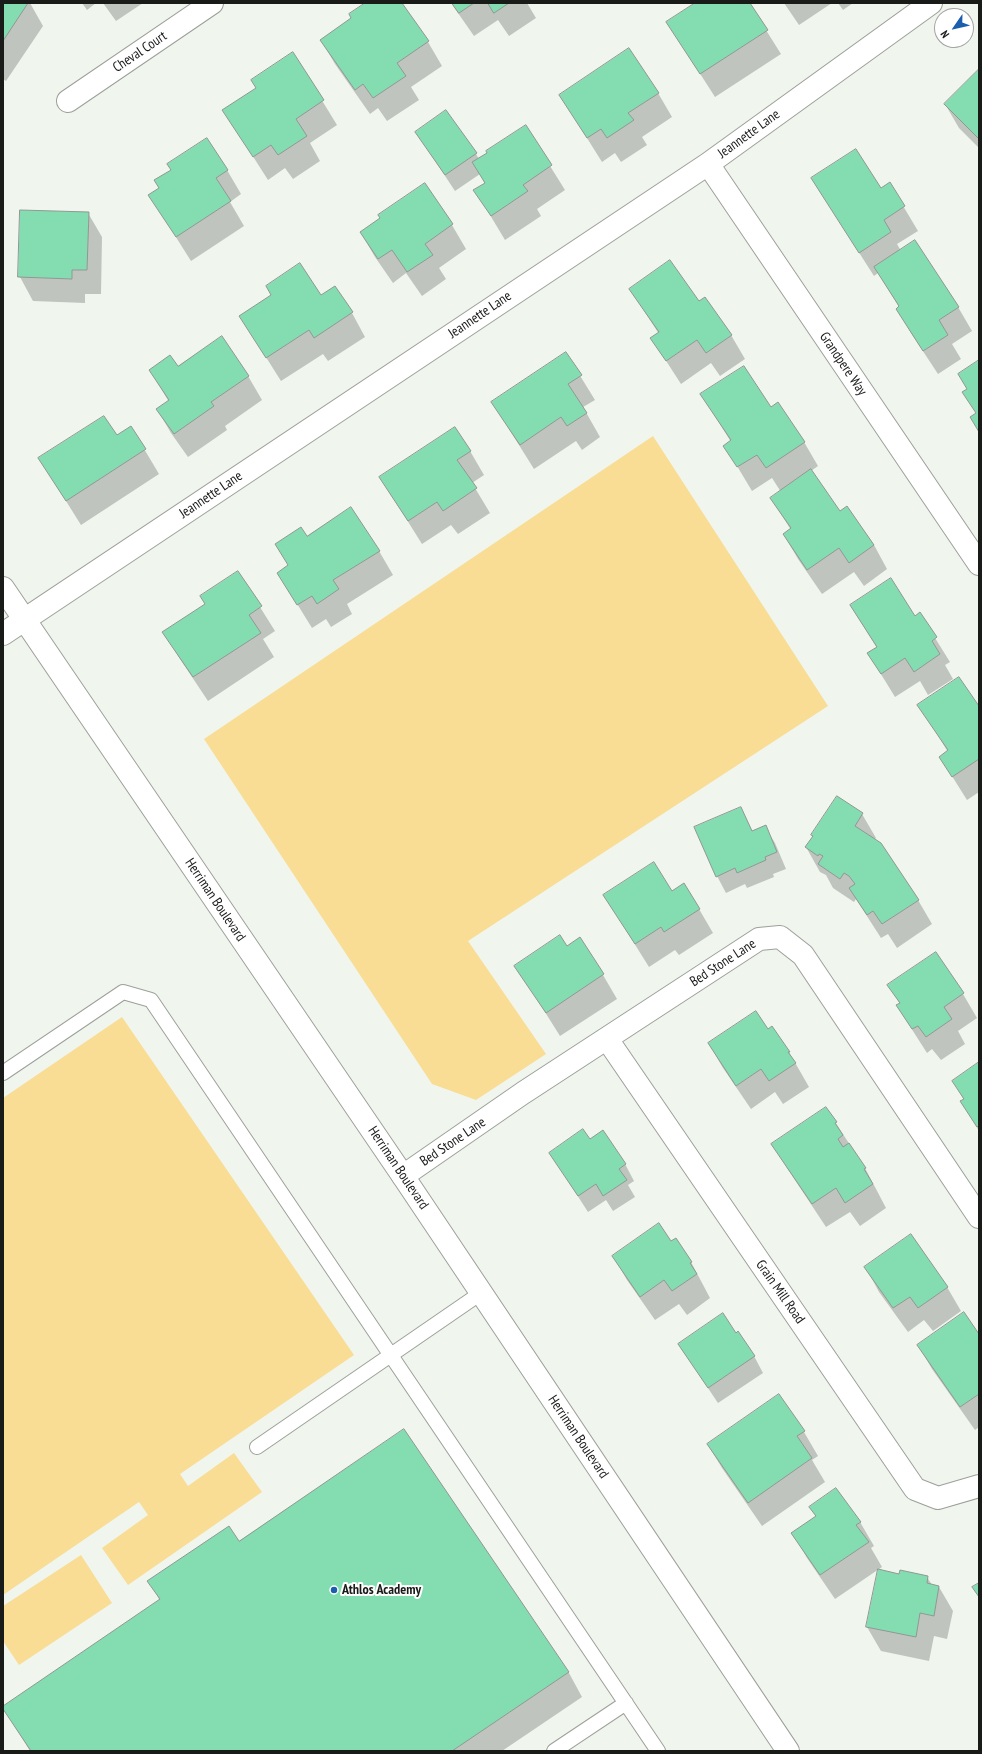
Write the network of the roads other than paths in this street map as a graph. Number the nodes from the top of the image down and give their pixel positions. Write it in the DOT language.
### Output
graph roads {
  1 [pos="212,3"];
  2 [pos="931,3"];
  3 [pos="68,101"];
  4 [pos="708,164"];
  5 [pos="979,564"];
  6 [pos="3,588"];
  7 [pos="24,619"];
  8 [pos="3,634"];
  9 [pos="607,1039"];
  10 [pos="3,1073"];
  11 [pos="403,1176"];
  12 [pos="979,1217"];
  13 [pos="481,1292"];
  14 [pos="390,1355"];
  15 [pos="257,1447"];
  16 [pos="979,1486"];
  17 [pos="626,1703"];
  18 [pos="554,1751"];
  19 [pos="658,1751"];
  20 [pos="788,1751"];
  1 -- 3 [label="street, Cheval Court"];
  2 -- 4 [label="street, Jeannette Lane"];
  4 -- 5 [label="street, Grandpere Way"];
  4 -- 7 [label="street, Jeannette Lane"];
  6 -- 7 [label="street, Herriman Boulevard"];
  7 -- 8 [label="street, Jeannette Lane"];
  7 -- 11 [label="street, Herriman Boulevard"];
  9 -- 11 [label="street, Bed Stone Lane"];
  9 -- 12 [label="street, Bed Stone Lane"];
  9 -- 16 [label="street, Grain Mill Road"];
  10 -- 14 [label="lane"];
  11 -- 13 [label="street, Herriman Boulevard"];
  13 -- 14 [label="lane"];
  13 -- 20 [label="street, Herriman Boulevard"];
  14 -- 15 [label="lane"];
  14 -- 17 [label="lane"];
  17 -- 18 [label="lane"];
  17 -- 19 [label="lane"];
}
